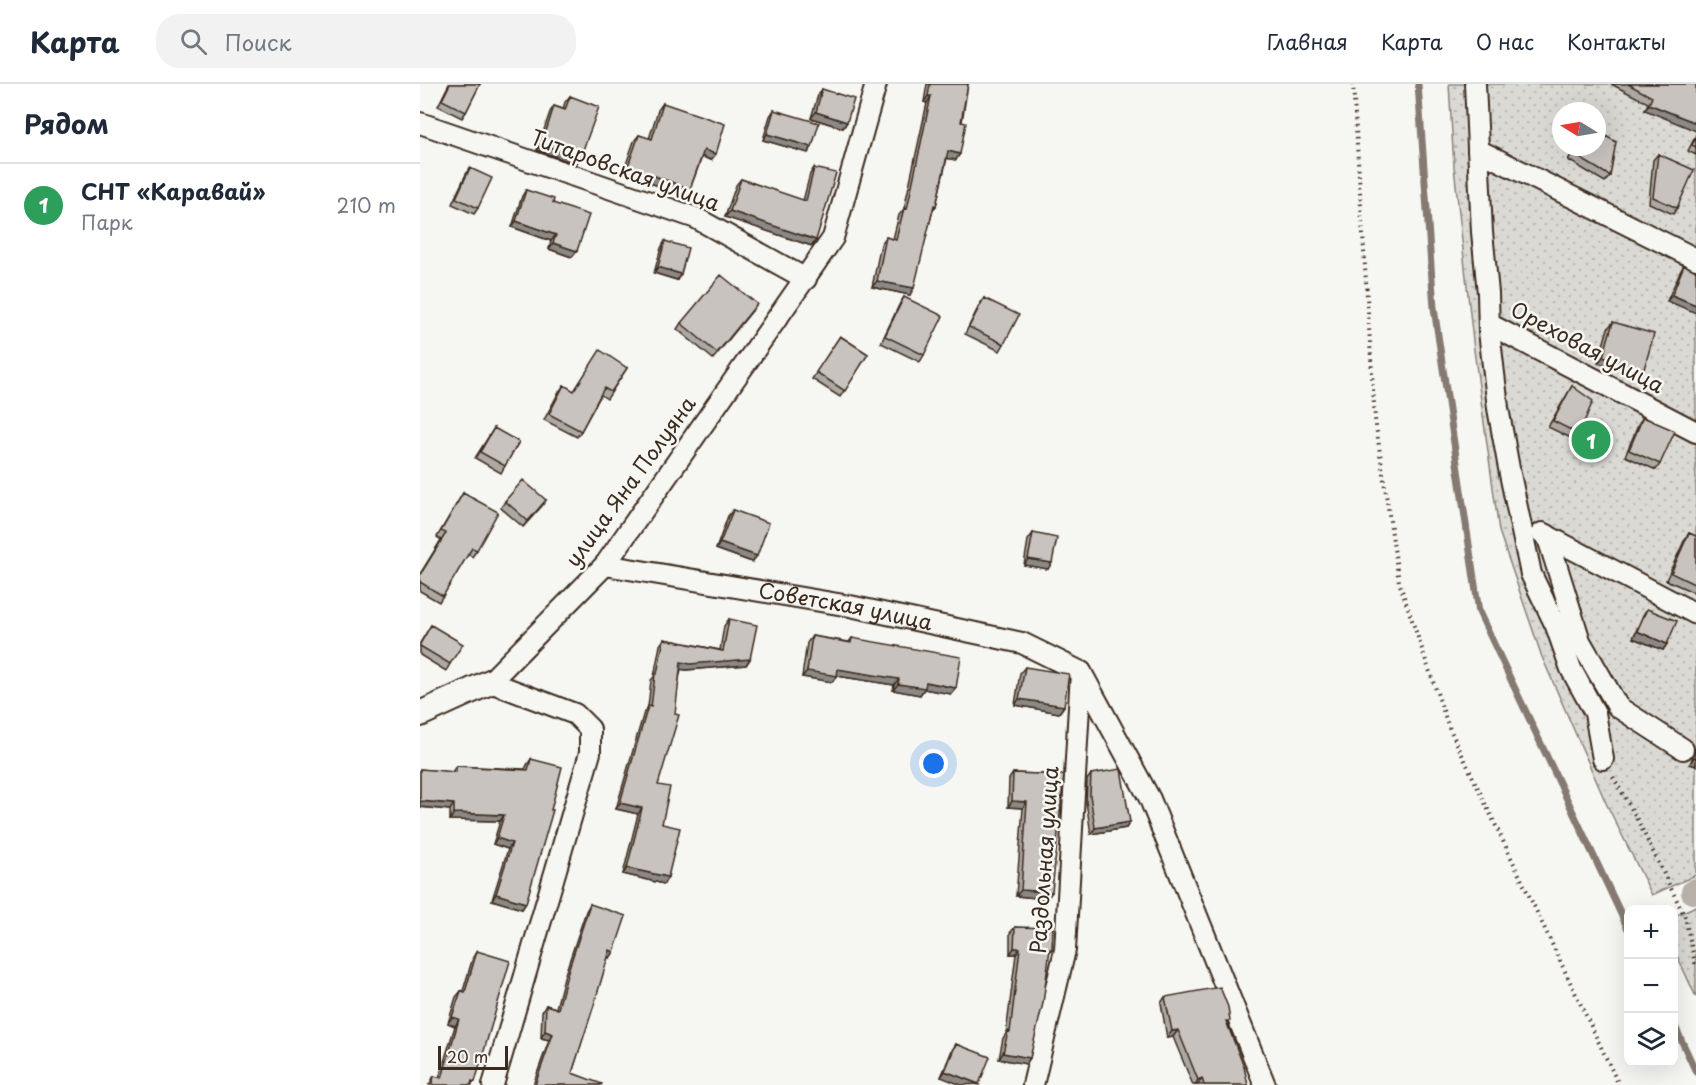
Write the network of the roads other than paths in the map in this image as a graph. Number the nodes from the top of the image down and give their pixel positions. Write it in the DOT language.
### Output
graph roads {
  1 [pos="876,84"];
  2 [pos="1475,84"];
  3 [pos="420,123"];
  4 [pos="1478,150"];
  5 [pos="1696,259"];
  6 [pos="806,279"];
  7 [pos="1489,324"];
  8 [pos="1696,432"];
  9 [pos="1519,525"];
  10 [pos="1547,535"];
  11 [pos="605,565"];
  12 [pos="1696,614"];
  13 [pos="1081,672"];
  14 [pos="490,682"];
  15 [pos="420,714"];
  16 [pos="1683,749"];
  17 [pos="1603,759"];
  18 [pos="493,1085"];
  19 [pos="1033,1085"];
  20 [pos="1265,1085"];
  1 -- 6 [label="street, улица Яна Полуяна"];
  2 -- 4 [label="street"];
  3 -- 6 [label="street, Титаровская улица"];
  4 -- 5 [label="street"];
  4 -- 7 [label="street"];
  6 -- 11 [label="street, улица Яна Полуяна"];
  7 -- 8 [label="street, Ореховая улица"];
  7 -- 9 [label="street"];
  9 -- 10 [label="street"];
  9 -- 17 [label="street"];
  10 -- 12 [label="street"];
  10 -- 16 [label="street"];
  11 -- 13 [label="street, Советская улица"];
  11 -- 14 [label="street, улица Яна Полуяна"];
  13 -- 19 [label="street, Раздольная улица"];
  13 -- 20 [label="street"];
  14 -- 15 [label="street"];
  14 -- 18 [label="street"];
}
